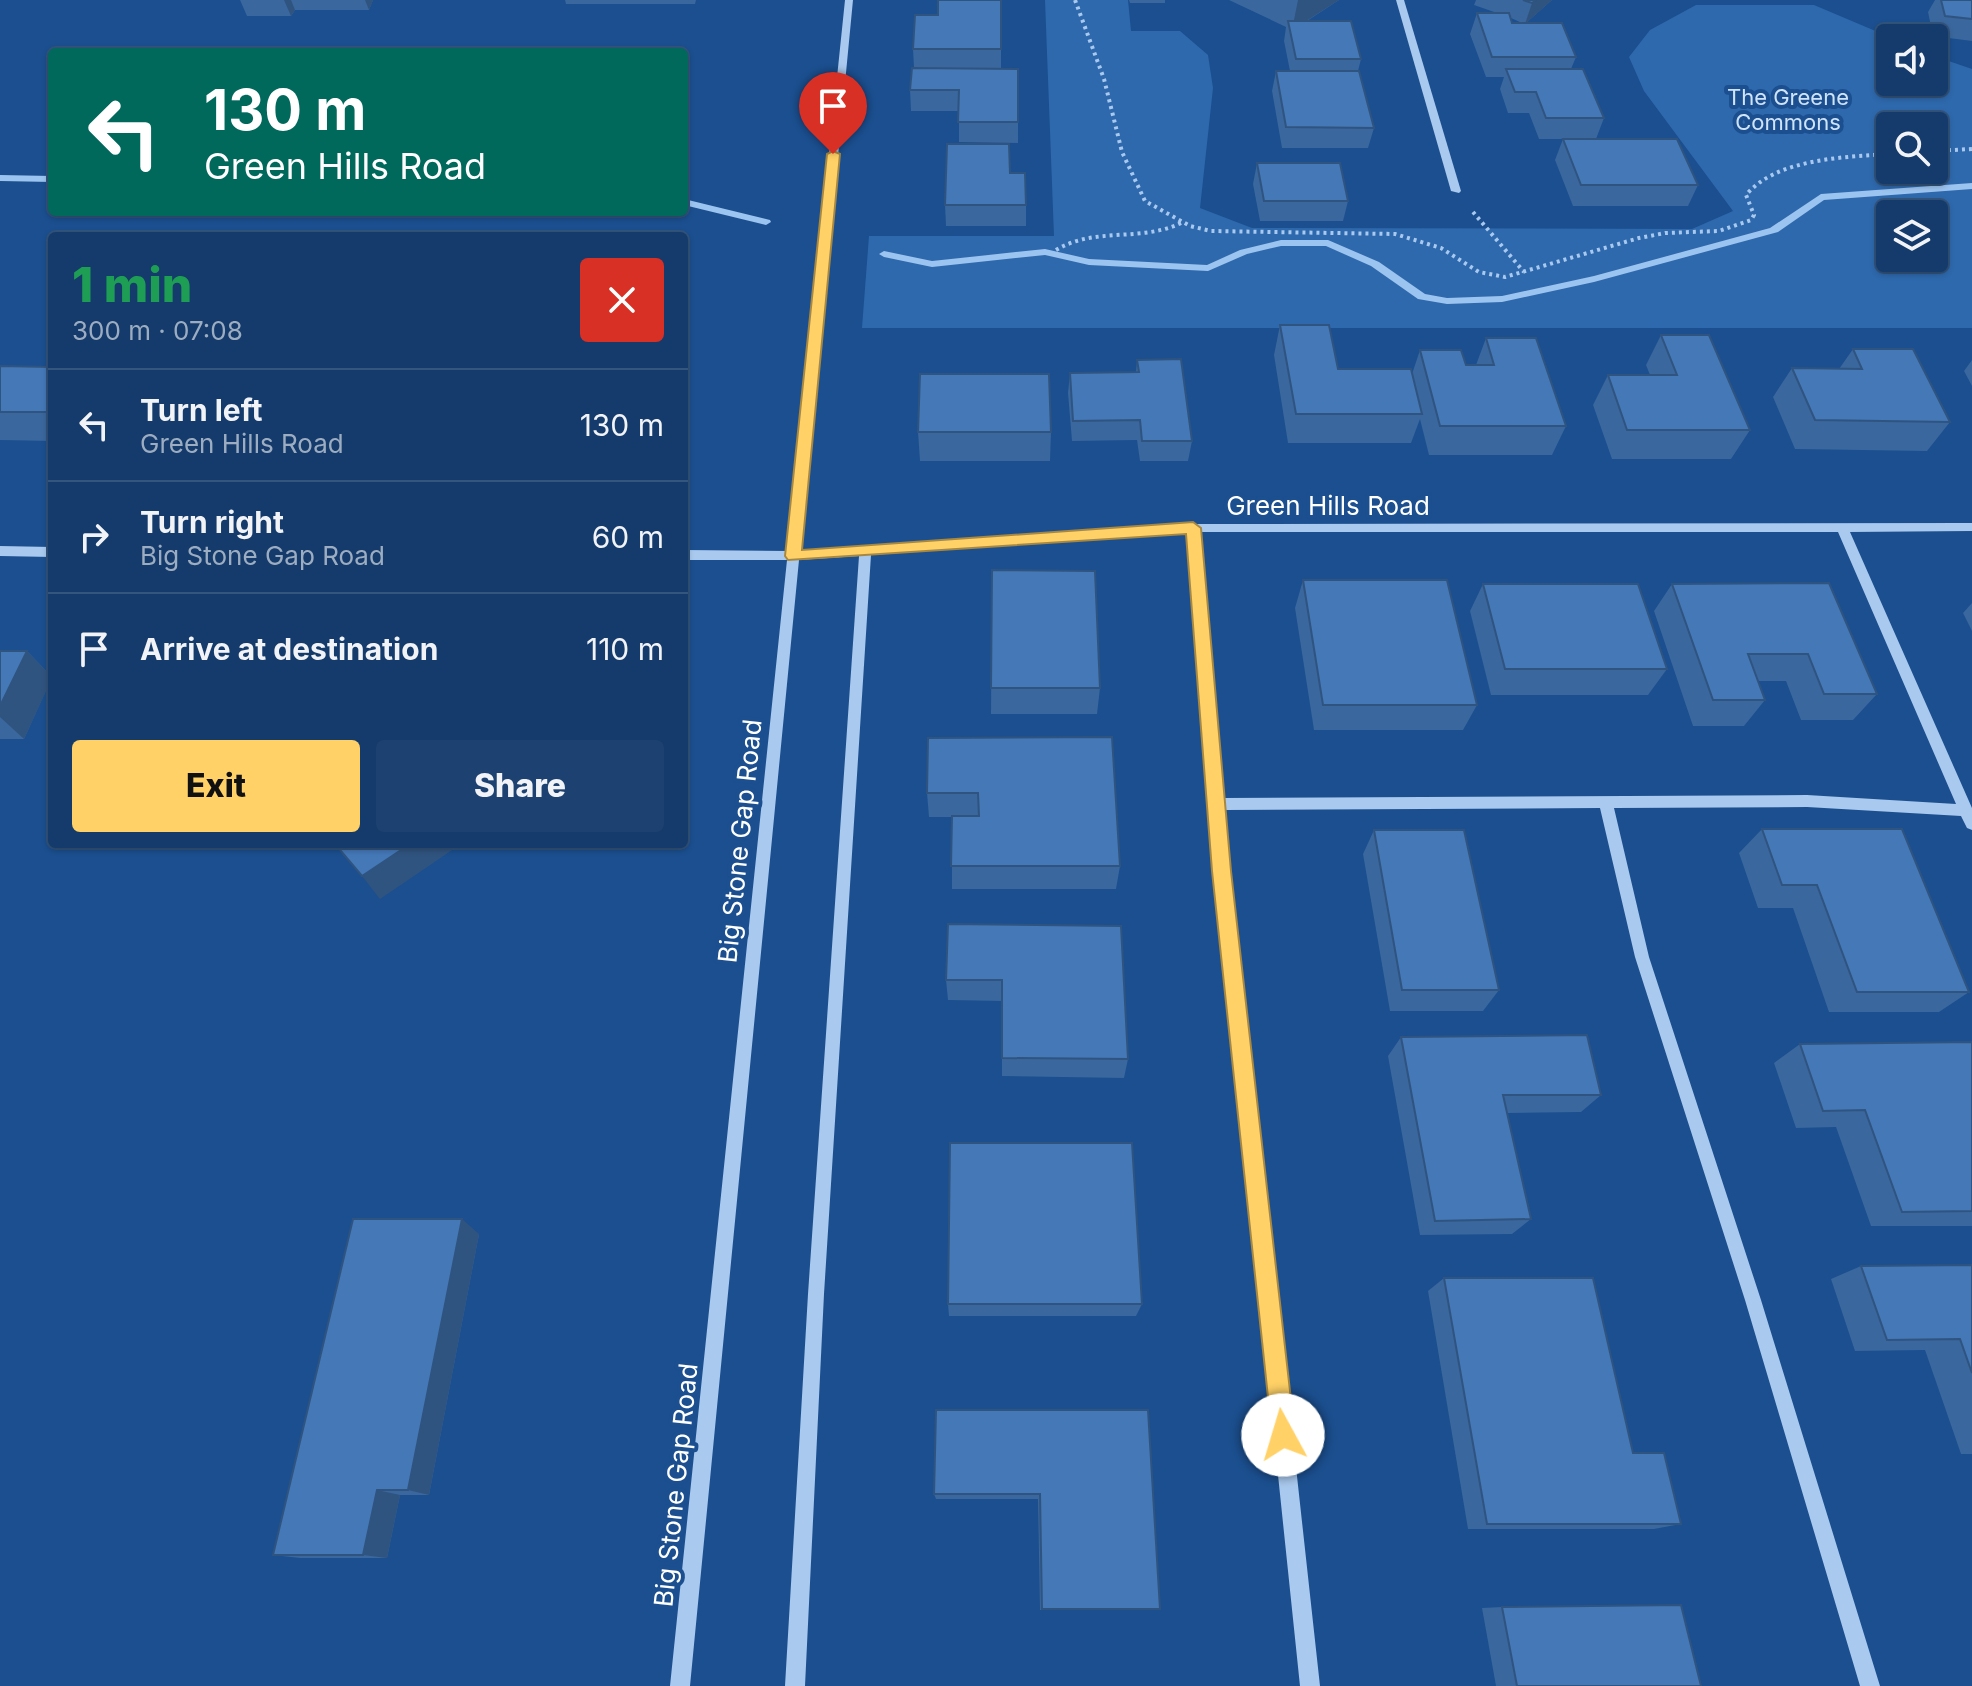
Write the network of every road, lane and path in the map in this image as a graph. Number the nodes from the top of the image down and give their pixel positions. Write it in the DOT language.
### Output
graph roads {
  1 [pos="849,0"];
  2 [pos="1075,0"];
  3 [pos="1400,0"];
  4 [pos="1972,149"];
  5 [pos="1948,150"];
  6 [pos="1876,156"];
  7 [pos="1456,191"];
  8 [pos="1183,222"];
  9 [pos="1056,250"];
  10 [pos="1524,272"];
  11 [pos="1972,527"];
  12 [pos="1193,528"];
  13 [pos="1842,528"];
  14 [pos="0,551"];
  15 [pos="865,551"];
  16 [pos="48,552"];
  17 [pos="688,555"];
  18 [pos="793,556"];
  19 [pos="1606,802"];
  20 [pos="1216,804"];
  21 [pos="1969,817"];
  22 [pos="680,1686"];
  23 [pos="795,1686"];
  24 [pos="1310,1686"];
  25 [pos="1870,1686"];
  1 -- 18 [label="street, Big Stone Gap Road"];
  2 -- 8 [label="path"];
  3 -- 7 [label="street"];
  4 -- 5 [label="path"];
  6 -- 10 [label="path"];
  7 -- 10 [label="path"];
  8 -- 9 [label="path"];
  8 -- 10 [label="path"];
  11 -- 13 [label="street, Green Hills Road"];
  12 -- 13 [label="street, Green Hills Road"];
  12 -- 15 [label="street, Green Hills Road"];
  12 -- 20 [label="street"];
  13 -- 21 [label="street"];
  14 -- 16 [label="street"];
  15 -- 18 [label="street, Green Hills Road"];
  15 -- 23 [label="street"];
  17 -- 18 [label="street, Green Hills Road"];
  18 -- 22 [label="street, Big Stone Gap Road"];
  19 -- 20 [label="street"];
  19 -- 21 [label="street"];
  19 -- 25 [label="street"];
  20 -- 24 [label="street"];
}
